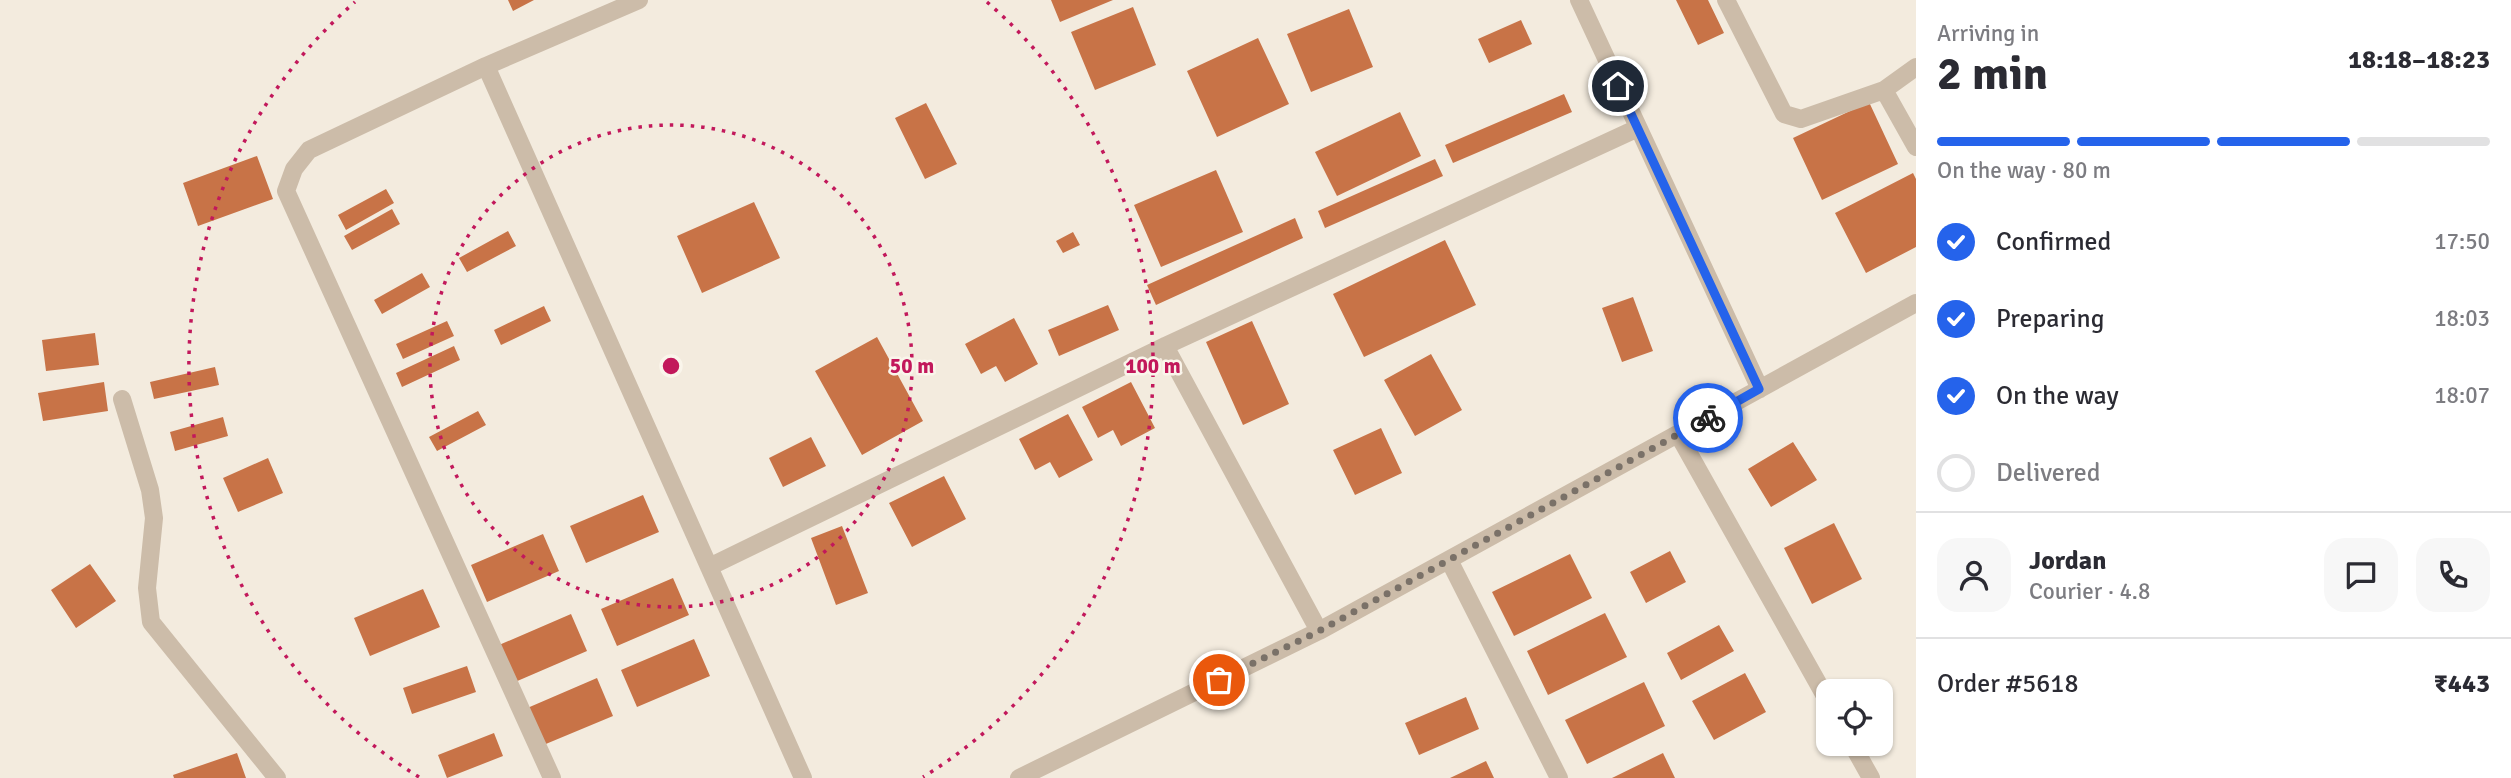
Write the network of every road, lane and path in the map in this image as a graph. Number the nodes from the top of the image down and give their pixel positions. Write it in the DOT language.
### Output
graph roads {
  1 [pos="639,0"];
  2 [pos="1578,0"];
  3 [pos="1726,0"];
  4 [pos="486,66"];
  5 [pos="1916,67"];
  6 [pos="1884,90"];
  7 [pos="1638,128"];
  8 [pos="1916,147"];
  9 [pos="1916,303"];
  10 [pos="1165,346"];
  11 [pos="1759,389"];
  12 [pos="122,399"];
  13 [pos="1678,434"];
  14 [pos="1449,560"];
  15 [pos="709,567"];
  16 [pos="1319,631"];
  17 [pos="1816,680"];
  18 [pos="1859,756"];
  19 [pos="276,778"];
  20 [pos="552,778"];
  21 [pos="803,778"];
  22 [pos="1019,778"];
  23 [pos="1559,778"];
  24 [pos="1871,778"];
  1 -- 4 [label="street"];
  2 -- 7 [label="street"];
  3 -- 6 [label="street"];
  4 -- 15 [label="street"];
  4 -- 20 [label="street"];
  5 -- 6 [label="street"];
  6 -- 8 [label="street"];
  7 -- 10 [label="street"];
  7 -- 11 [label="street"];
  9 -- 11 [label="street"];
  10 -- 15 [label="street"];
  10 -- 16 [label="street"];
  11 -- 13 [label="street"];
  12 -- 19 [label="street"];
  13 -- 14 [label="street"];
  13 -- 17 [label="street"];
  14 -- 16 [label="street"];
  14 -- 23 [label="street"];
  15 -- 21 [label="street"];
  16 -- 22 [label="street"];
  18 -- 24 [label="street"];
}
